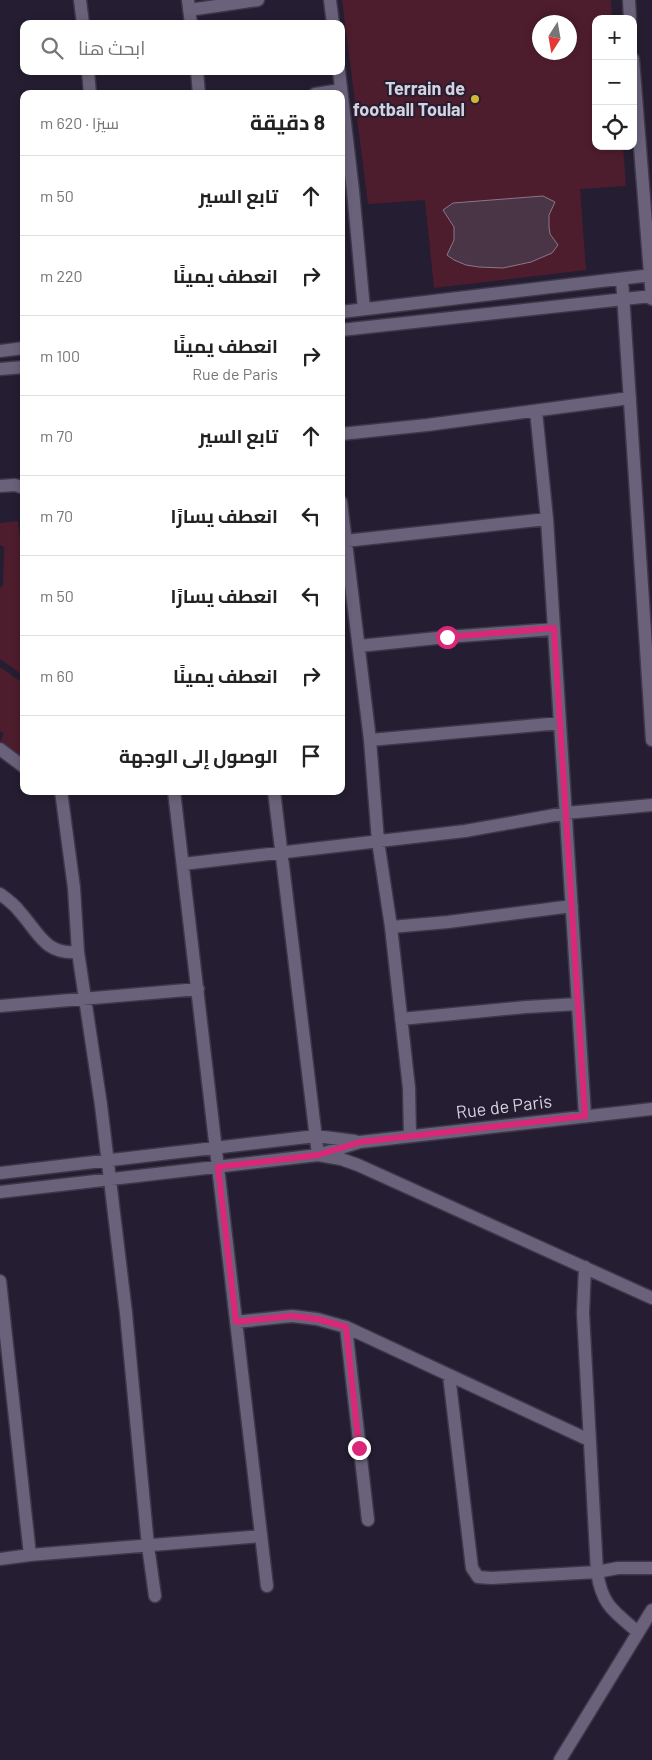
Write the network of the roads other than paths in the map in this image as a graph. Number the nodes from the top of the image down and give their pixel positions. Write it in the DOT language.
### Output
graph roads {
  1 [pos="80,0"];
  2 [pos="258,0"];
  3 [pos="330,0"];
  4 [pos="629,0"];
  5 [pos="188,5"];
  6 [pos="630,15"];
  7 [pos="82,20"];
  8 [pos="190,20"];
  9 [pos="332,20"];
  10 [pos="633,60"];
  11 [pos="88,75"];
  12 [pos="197,75"];
  13 [pos="339,75"];
  14 [pos="90,90"];
  15 [pos="198,90"];
  16 [pos="341,90"];
  17 [pos="345,158"];
  18 [pos="647,179"];
  19 [pos="347,192"];
  20 [pos="651,275"];
  21 [pos="622,279"];
  22 [pos="652,297"];
  23 [pos="623,299"];
  24 [pos="364,309"];
  25 [pos="345,311"];
  26 [pos="345,330"];
  27 [pos="20,348"];
  28 [pos="0,351"];
  29 [pos="20,367"];
  30 [pos="0,369"];
  31 [pos="630,398"];
  32 [pos="536,411"];
  33 [pos="345,434"];
  34 [pos="0,486"];
  35 [pos="20,487"];
  36 [pos="547,518"];
  37 [pos="345,541"];
  38 [pos="554,628"];
  39 [pos="359,646"];
  40 [pos="560,723"];
  41 [pos="370,740"];
  42 [pos="652,740"];
  43 [pos="0,749"];
  44 [pos="20,764"];
  45 [pos="59,795"];
  46 [pos="174,795"];
  47 [pos="275,795"];
  48 [pos="652,805"];
  49 [pos="566,813"];
  50 [pos="378,841"];
  51 [pos="282,852"];
  52 [pos="183,864"];
  53 [pos="0,894"];
  54 [pos="572,906"];
  55 [pos="391,927"];
  56 [pos="78,952"];
  57 [pos="198,989"];
  58 [pos="85,999"];
  59 [pos="578,1004"];
  60 [pos="0,1006"];
  61 [pos="401,1019"];
  62 [pos="652,1109"];
  63 [pos="585,1116"];
  64 [pos="316,1136"];
  65 [pos="410,1136"];
  66 [pos="360,1142"];
  67 [pos="215,1147"];
  68 [pos="318,1155"];
  69 [pos="107,1160"];
  70 [pos="218,1167"];
  71 [pos="0,1173"];
  72 [pos="109,1179"];
  73 [pos="0,1192"];
  74 [pos="585,1267"];
  75 [pos="0,1281"];
  76 [pos="652,1298"];
  77 [pos="236,1322"];
  78 [pos="346,1327"];
  79 [pos="449,1375"];
  80 [pos="6,1395"];
  81 [pos="590,1440"];
  82 [pos="368,1520"];
  83 [pos="261,1536"];
  84 [pos="148,1546"];
  85 [pos="30,1555"];
  86 [pos="0,1559"];
  87 [pos="652,1568"];
  88 [pos="597,1572"];
  89 [pos="267,1586"];
  90 [pos="155,1596"];
  91 [pos="652,1610"];
  92 [pos="638,1632"];
  93 [pos="560,1760"];
  1 -- 7 [label="street"];
  2 -- 5 [label="street"];
  3 -- 9 [label="street"];
  4 -- 6 [label="street"];
  5 -- 8 [label="street"];
  10 -- 18 [label="street"];
  11 -- 14 [label="street"];
  12 -- 15 [label="street"];
  13 -- 16 [label="street"];
  17 -- 19 [label="street"];
  18 -- 20 [label="street"];
  19 -- 24 [label="street"];
  20 -- 21 [label="street"];
  20 -- 22 [label="street"];
  21 -- 23 [label="street"];
  21 -- 24 [label="street"];
  22 -- 23 [label="street"];
  23 -- 26 [label="street"];
  23 -- 31 [label="street"];
  24 -- 25 [label="street"];
  27 -- 28 [label="street"];
  29 -- 30 [label="street"];
  31 -- 32 [label="street"];
  31 -- 42 [label="street"];
  32 -- 33 [label="street"];
  32 -- 36 [label="street"];
  34 -- 35 [label="street"];
  36 -- 37 [label="street"];
  36 -- 38 [label="street"];
  37 -- 39 [label="street"];
  38 -- 39 [label="street"];
  38 -- 40 [label="street"];
  39 -- 41 [label="street"];
  40 -- 41 [label="street"];
  40 -- 49 [label="street"];
  41 -- 50 [label="street"];
  43 -- 44 [label="street"];
  45 -- 56 [label="street"];
  46 -- 52 [label="street"];
  47 -- 51 [label="street"];
  48 -- 49 [label="street"];
  49 -- 50 [label="street"];
  49 -- 54 [label="street"];
  50 -- 51 [label="street"];
  50 -- 55 [label="street"];
  51 -- 52 [label="street"];
  51 -- 64 [label="street"];
  52 -- 57 [label="street"];
  53 -- 56 [label="street"];
  54 -- 55 [label="street"];
  54 -- 59 [label="street"];
  55 -- 61 [label="street"];
  56 -- 58 [label="street"];
  57 -- 58 [label="street"];
  57 -- 67 [label="street"];
  58 -- 60 [label="street"];
  58 -- 69 [label="street"];
  59 -- 61 [label="street"];
  59 -- 63 [label="street"];
  61 -- 65 [label="street"];
  62 -- 63 [label="street, Rue de Paris"];
  63 -- 65 [label="street, Rue de Paris"];
  64 -- 66 [label="street"];
  64 -- 67 [label="street"];
  64 -- 68 [label="street"];
  65 -- 66 [label="street, Rue de Paris"];
  66 -- 68 [label="street"];
  67 -- 69 [label="street"];
  67 -- 70 [label="street"];
  68 -- 70 [label="street"];
  68 -- 74 [label="street"];
  69 -- 71 [label="street"];
  69 -- 72 [label="street"];
  70 -- 72 [label="street"];
  70 -- 77 [label="street"];
  72 -- 73 [label="street"];
  72 -- 84 [label="street"];
  74 -- 76 [label="street"];
  74 -- 81 [label="street"];
  75 -- 80 [label="street"];
  77 -- 78 [label="street"];
  77 -- 83 [label="street"];
  78 -- 79 [label="street"];
  78 -- 82 [label="street"];
  79 -- 81 [label="street"];
  79 -- 88 [label="street"];
  80 -- 85 [label="street"];
  81 -- 88 [label="street"];
  83 -- 84 [label="street"];
  83 -- 89 [label="street"];
  84 -- 85 [label="street"];
  84 -- 90 [label="street"];
  85 -- 86 [label="street"];
  87 -- 88 [label="street"];
  88 -- 92 [label="street"];
  91 -- 92 [label="street"];
  92 -- 93 [label="street"];
}
